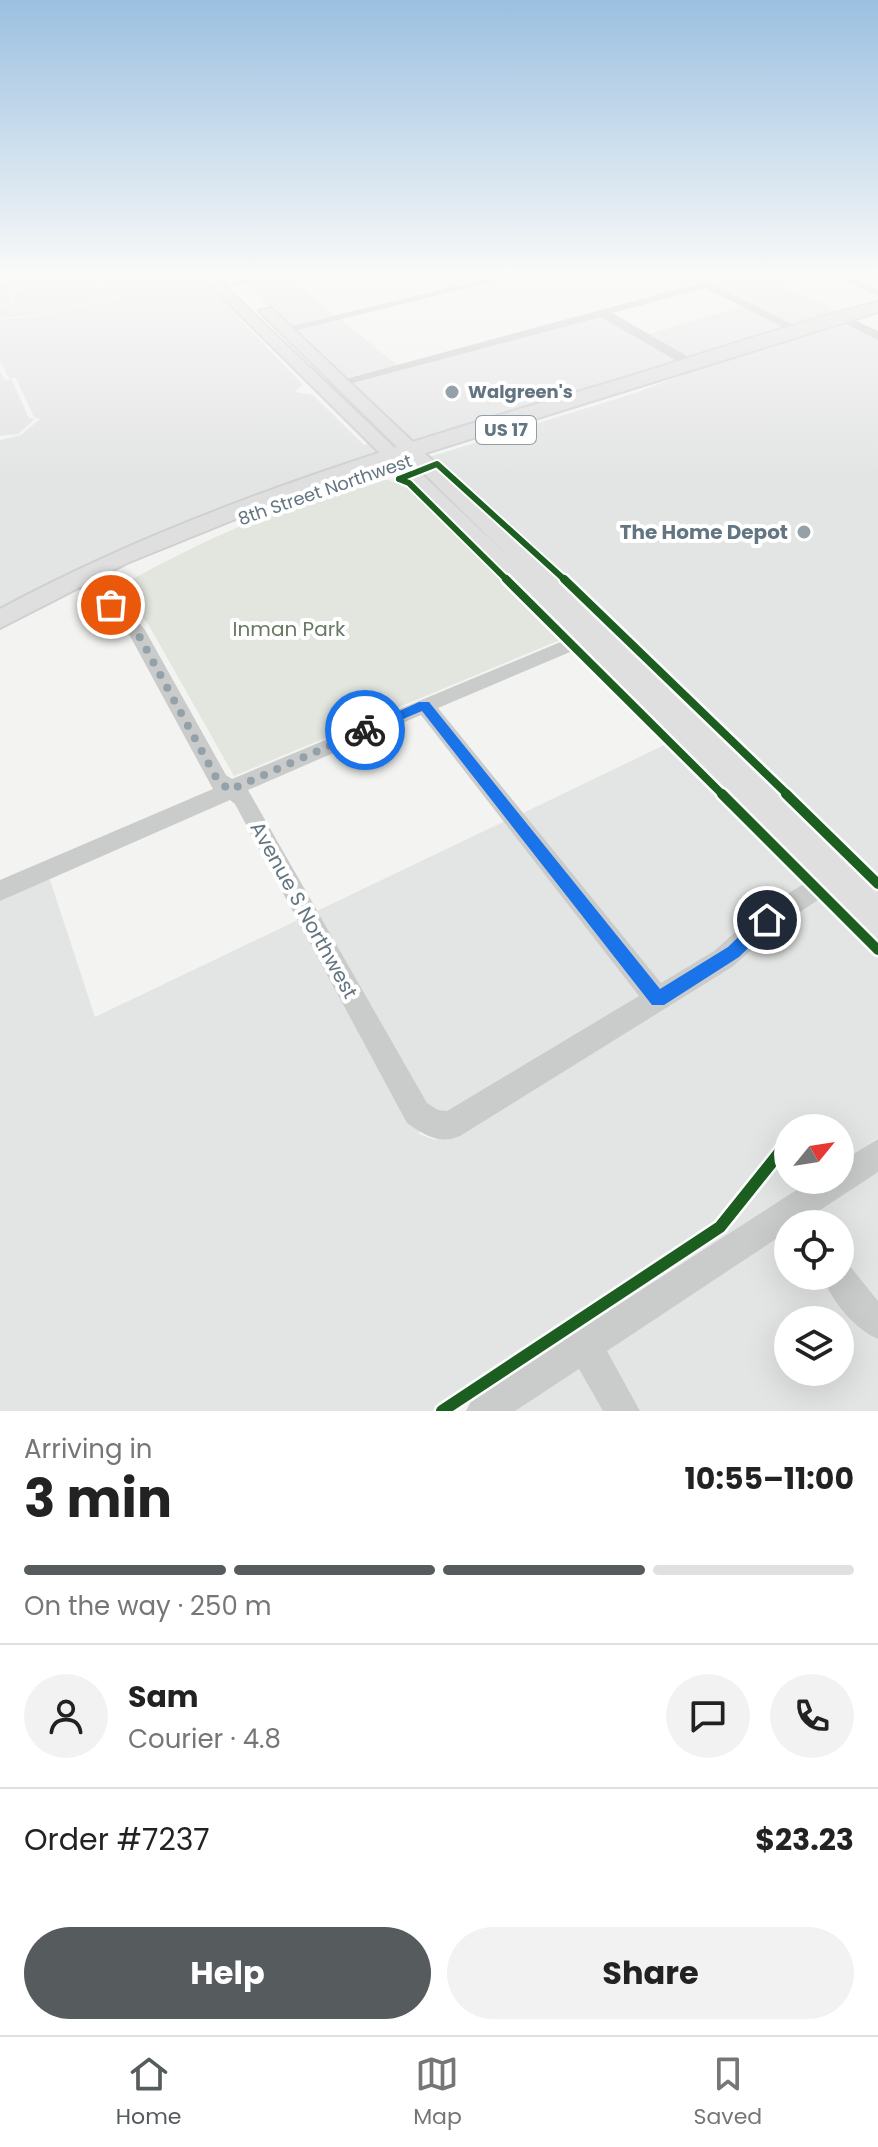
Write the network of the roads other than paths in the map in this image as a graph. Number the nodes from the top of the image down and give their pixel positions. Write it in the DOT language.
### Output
graph roads {
  1 [pos="276,343"];
  2 [pos="297,343"];
  3 [pos="496,343"];
  4 [pos="655,343"];
  5 [pos="764,343"];
  6 [pos="694,365"];
  7 [pos="335,388"];
  8 [pos="405,456"];
  9 [pos="174,531"];
  10 [pos="90,584"];
  11 [pos="0,620"];
  12 [pos="0,636"];
  13 [pos="582,640"];
  14 [pos="424,705"];
  15 [pos="230,790"];
  16 [pos="828,881"];
  17 [pos="0,891"];
  18 [pos="878,900"];
  19 [pos="878,933"];
  20 [pos="658,1000"];
  21 [pos="878,1154"];
  22 [pos="854,1170"];
  23 [pos="823,1194"];
  24 [pos="804,1210"];
  25 [pos="774,1230"];
  26 [pos="849,1290"];
  27 [pos="878,1322"];
  28 [pos="584,1344"];
  29 [pos="484,1411"];
  30 [pos="622,1411"];
  1 -- 7 [label="main road"];
  2 -- 7 [label="main road"];
  3 -- 7 [label="street"];
  4 -- 6 [label="street"];
  5 -- 6 [label="highway, 8th Street Northwest / US 17"];
  6 -- 8 [label="highway, 8th Street Northwest / US 17"];
  6 -- 8 [label="highway, 8th Street Northwest / US 17"];
  7 -- 8 [label="main road"];
  8 -- 9 [label="highway, 8th Street Northwest / US 17"];
  8 -- 10 [label="highway, 8th Street Northwest / US 17"];
  8 -- 13 [label="main road"];
  8 -- 18 [label="main road"];
  9 -- 10 [label="highway"];
  9 -- 11 [label="highway, 8th Street Northwest / US 17"];
  10 -- 12 [label="highway, 8th Street Northwest / US 17"];
  10 -- 15 [label="street, Avenue S Northwest"];
  13 -- 14 [label="street"];
  13 -- 16 [label="main road"];
  14 -- 15 [label="street"];
  14 -- 20 [label="street"];
  15 -- 17 [label="street"];
  15 -- 20 [label="street, Avenue S Northwest"];
  16 -- 19 [label="main road"];
  16 -- 20 [label="street"];
  21 -- 22 [label="street"];
  23 -- 24 [label="street"];
  25 -- 28 [label="street"];
  26 -- 27 [label="street"];
  28 -- 29 [label="street"];
  28 -- 30 [label="street"];
}
